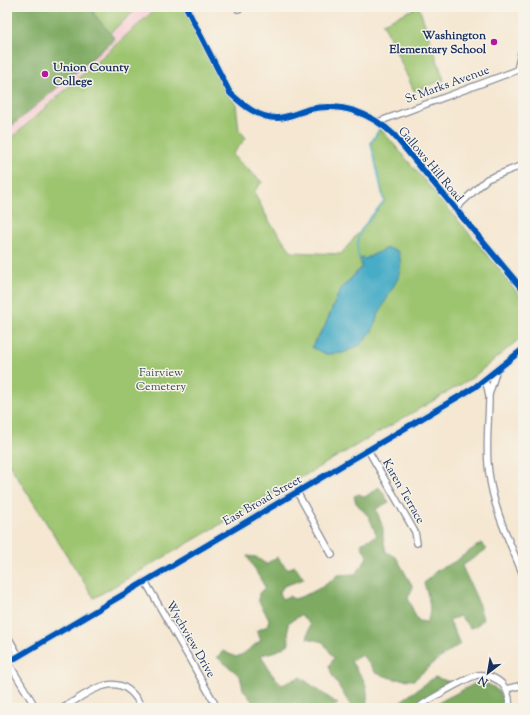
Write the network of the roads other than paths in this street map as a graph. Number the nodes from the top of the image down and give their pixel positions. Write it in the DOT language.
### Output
graph roads {
  1 [pos="186,7"];
  2 [pos="523,45"];
  3 [pos="520,69"];
  4 [pos="378,122"];
  5 [pos="523,165"];
  6 [pos="455,209"];
  7 [pos="523,290"];
  8 [pos="523,349"];
  9 [pos="496,372"];
  10 [pos="484,381"];
  11 [pos="489,396"];
  12 [pos="368,450"];
  13 [pos="296,492"];
  14 [pos="417,543"];
  15 [pos="332,555"];
  16 [pos="523,575"];
  17 [pos="145,581"];
  18 [pos="7,635"];
  19 [pos="19,656"];
  20 [pos="7,663"];
  21 [pos="523,685"];
  22 [pos="506,689"];
  23 [pos="36,708"];
  24 [pos="63,708"];
  25 [pos="142,708"];
  26 [pos="215,708"];
  27 [pos="418,708"];
  28 [pos="509,708"];
  1 -- 4 [label="street, Gallows Hill Road"];
  2 -- 3 [label="street"];
  3 -- 4 [label="street, St Marks Avenue"];
  4 -- 6 [label="street, Gallows Hill Road"];
  5 -- 6 [label="street"];
  6 -- 7 [label="street, Gallows Hill Road"];
  8 -- 9 [label="street, East Broad Street"];
  9 -- 10 [label="street, East Broad Street"];
  9 -- 11 [label="street"];
  10 -- 11 [label="street"];
  10 -- 12 [label="street, East Broad Street"];
  11 -- 16 [label="street"];
  12 -- 13 [label="street, East Broad Street"];
  12 -- 14 [label="street, Karen Terrace"];
  13 -- 15 [label="street"];
  13 -- 17 [label="street, East Broad Street"];
  17 -- 19 [label="street, East Broad Street"];
  17 -- 26 [label="street, Wychview Drive"];
  18 -- 19 [label="street"];
  19 -- 20 [label="street, East Broad Street"];
  20 -- 23 [label="street"];
  21 -- 22 [label="street"];
  22 -- 27 [label="street"];
  22 -- 28 [label="street"];
  24 -- 25 [label="street"];
}
